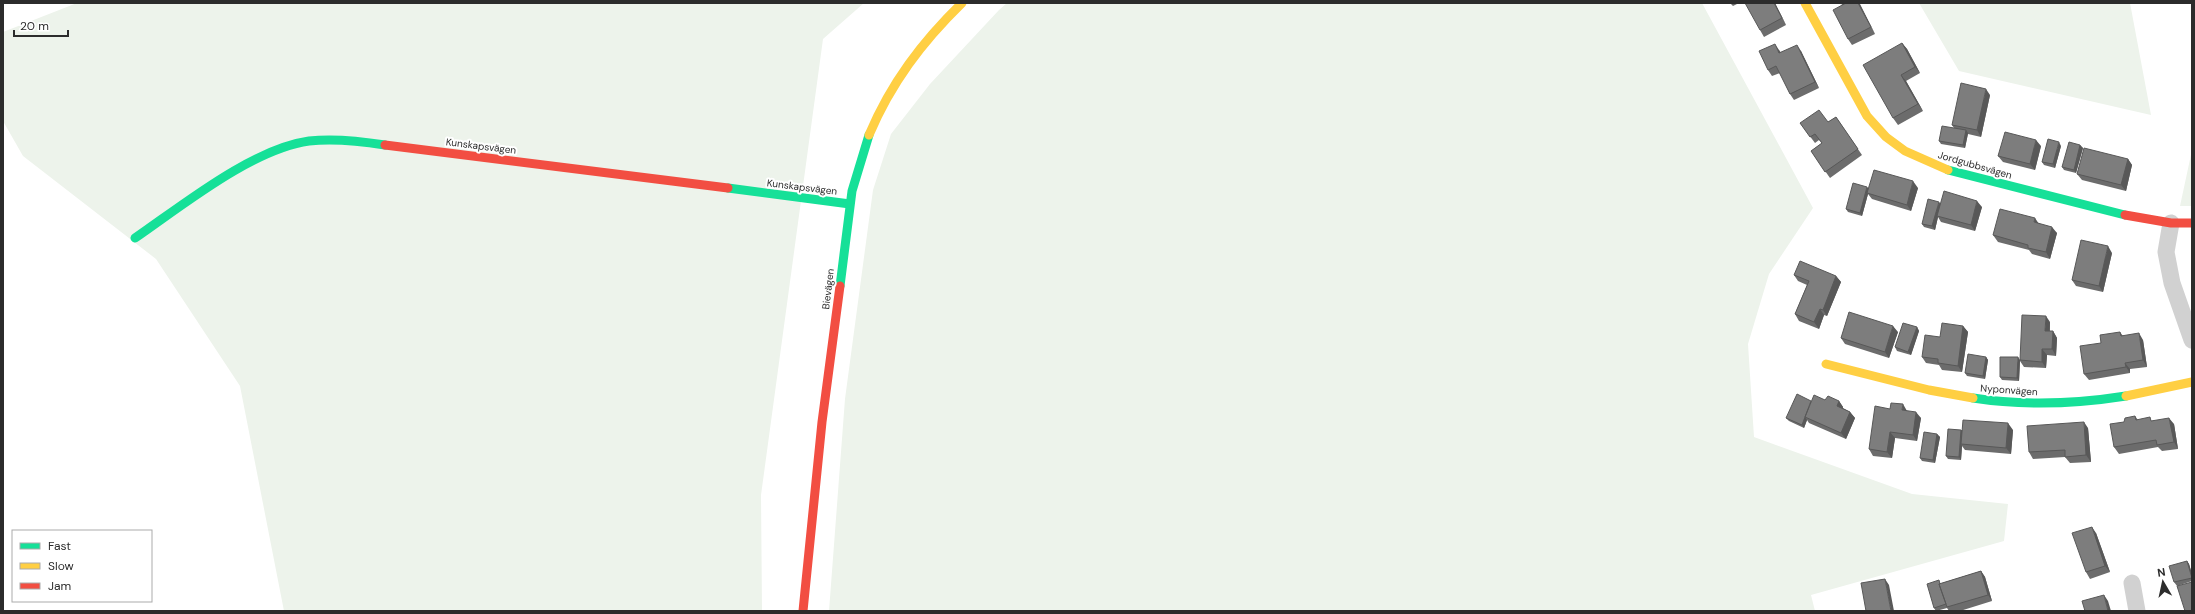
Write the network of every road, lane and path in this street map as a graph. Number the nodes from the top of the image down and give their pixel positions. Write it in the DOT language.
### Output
graph roads {
  1 [pos="962,3"];
  2 [pos="1805,3"];
  3 [pos="850,204"];
  4 [pos="2171,223"];
  5 [pos="2192,223"];
  6 [pos="134,238"];
  7 [pos="2191,333"];
  8 [pos="1826,364"];
  9 [pos="2192,382"];
  10 [pos="2132,583"];
  11 [pos="803,611"];
  12 [pos="2137,611"];
  1 -- 3 [label="street, Bievägen"];
  2 -- 4 [label="street, Jordgubbsvägen"];
  3 -- 6 [label="street, Kunskapsvägen"];
  3 -- 11 [label="street, Bievägen"];
  4 -- 5 [label="street, Jordgubbsvägen"];
  4 -- 7 [label="street"];
  8 -- 9 [label="street, Nyponvägen"];
  10 -- 12 [label="street"];
}
